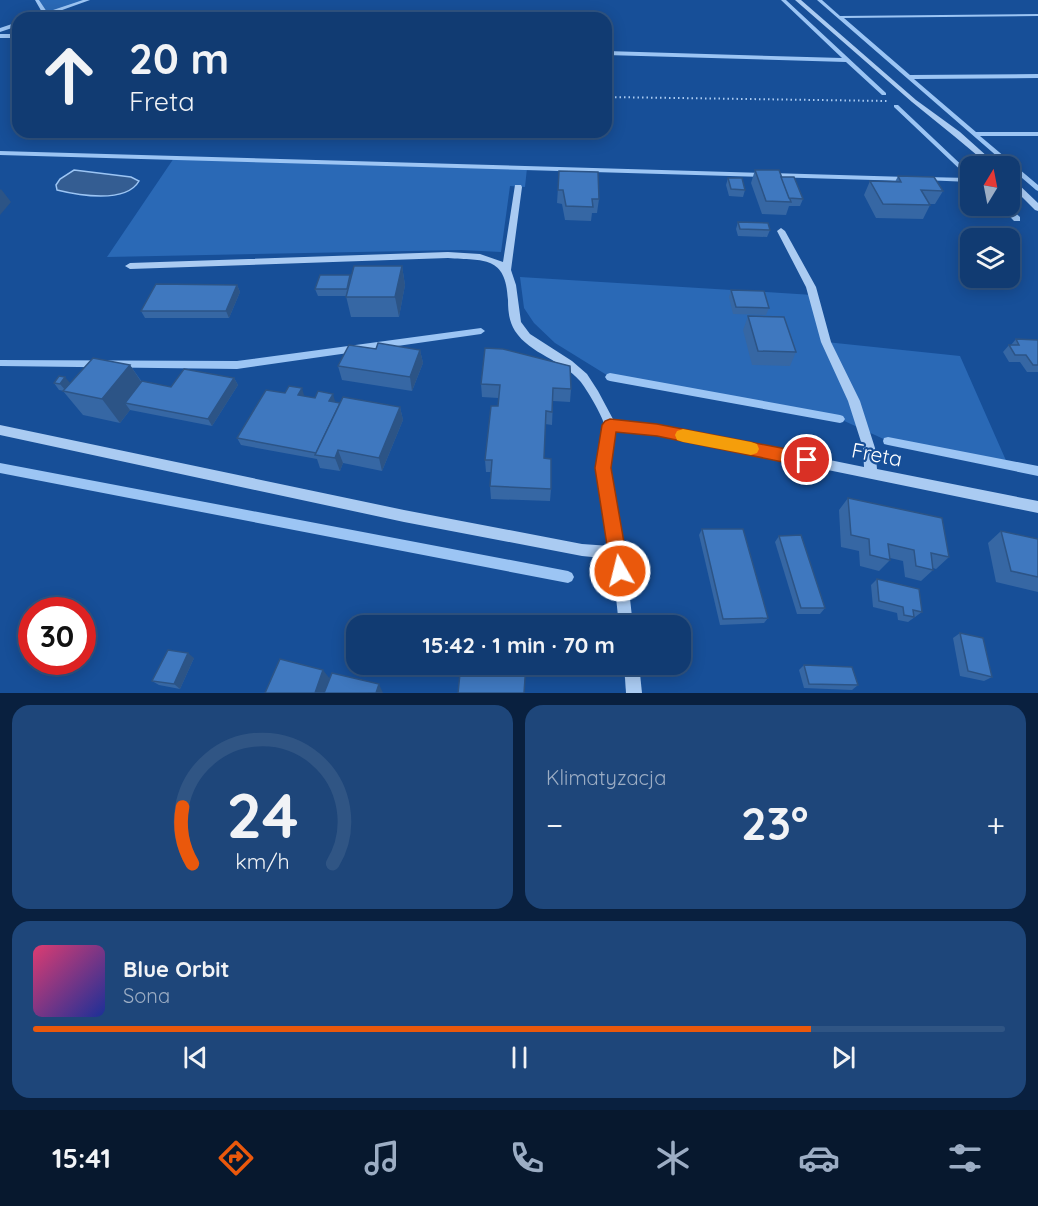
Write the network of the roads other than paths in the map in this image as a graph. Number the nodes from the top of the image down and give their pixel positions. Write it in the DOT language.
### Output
graph roads {
  1 [pos="798,0"];
  2 [pos="982,156"];
  3 [pos="518,187"];
  4 [pos="1020,191"];
  5 [pos="1038,208"];
  6 [pos="781,231"];
  7 [pos="130,266"];
  8 [pos="506,270"];
  9 [pos="610,425"];
  10 [pos="0,430"];
  11 [pos="871,472"];
  12 [pos="1038,507"];
  13 [pos="618,553"];
  14 [pos="625,615"];
  15 [pos="632,675"];
  16 [pos="634,693"];
  1 -- 2 [label="street"];
  3 -- 8 [label="street"];
  4 -- 5 [label="street"];
  6 -- 11 [label="street"];
  7 -- 8 [label="street"];
  8 -- 9 [label="street"];
  9 -- 11 [label="street, Freta"];
  9 -- 13 [label="street"];
  10 -- 13 [label="street"];
  11 -- 12 [label="street, Freta"];
  13 -- 14 [label="street"];
  15 -- 16 [label="street"];
}
